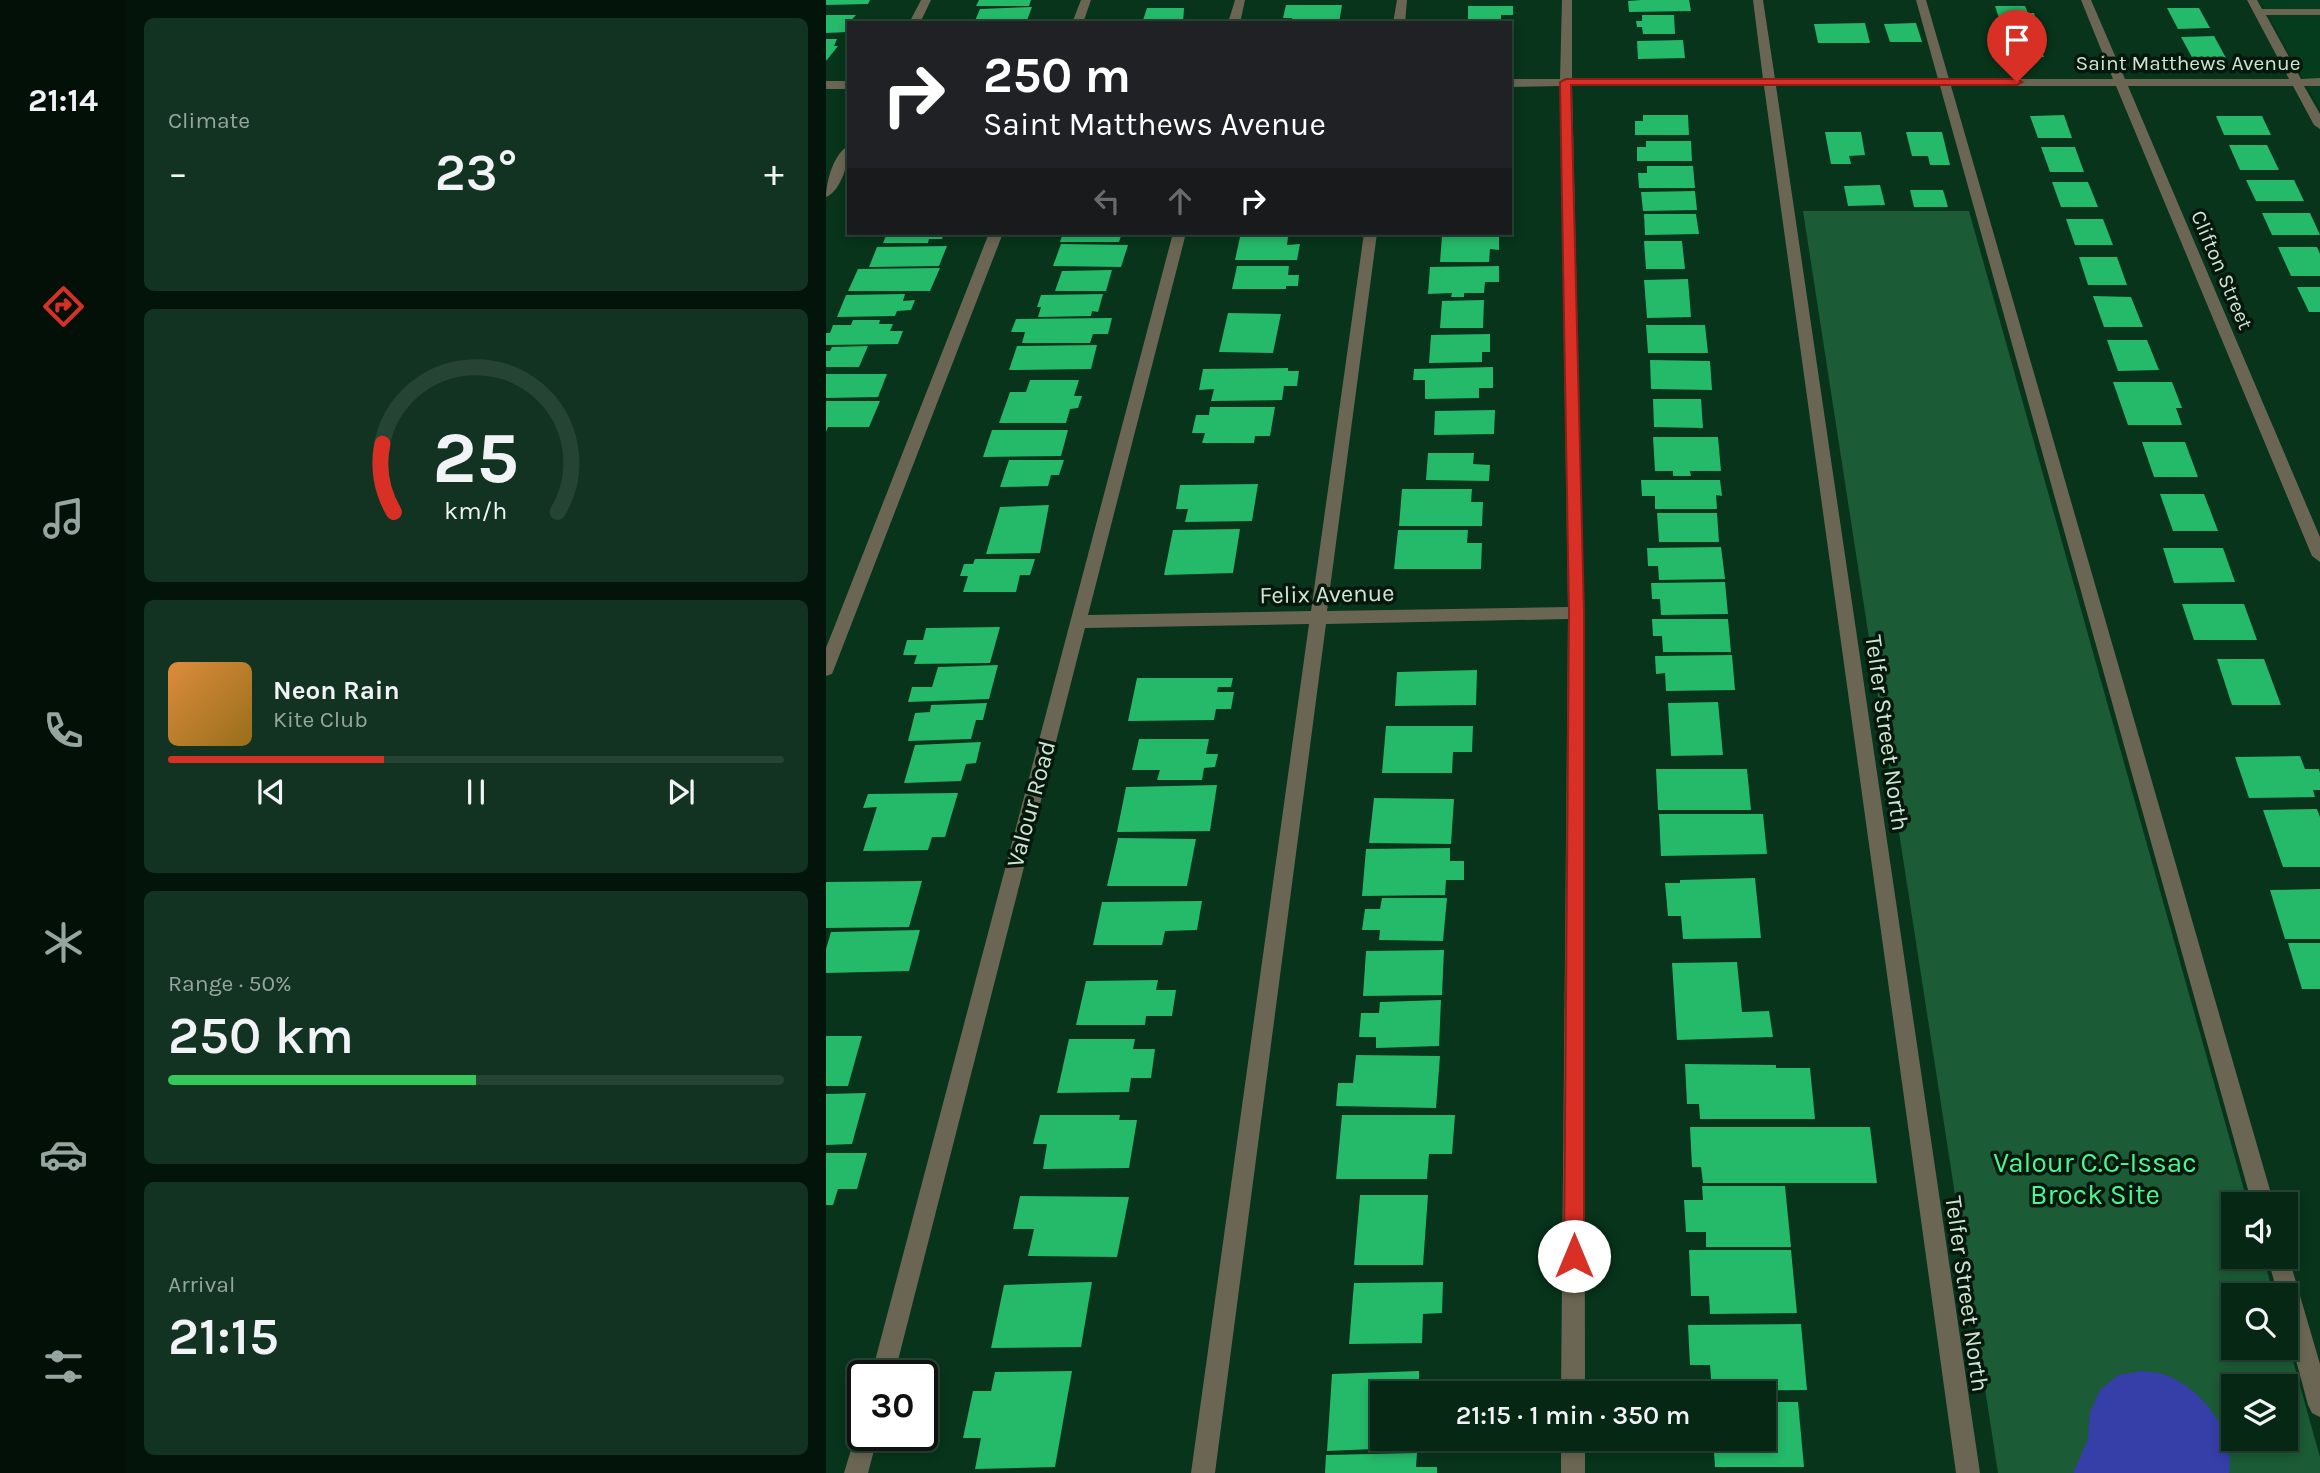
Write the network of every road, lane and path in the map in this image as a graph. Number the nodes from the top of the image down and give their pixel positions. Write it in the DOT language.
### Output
graph roads {
  1 [pos="926,0"];
  2 [pos="1086,0"];
  3 [pos="1240,0"];
  4 [pos="1402,0"];
  5 [pos="1567,0"];
  6 [pos="1758,0"];
  7 [pos="1921,0"];
  8 [pos="2086,0"];
  9 [pos="2252,0"];
  10 [pos="2258,12"];
  11 [pos="2320,12"];
  12 [pos="915,21"];
  13 [pos="1078,21"];
  14 [pos="1235,21"];
  15 [pos="1399,21"];
  16 [pos="1566,82"];
  17 [pos="1770,82"];
  18 [pos="1944,82"];
  19 [pos="2120,82"];
  20 [pos="2297,82"];
  21 [pos="2320,82"];
  22 [pos="1512,83"];
  23 [pos="826,85"];
  24 [pos="847,85"];
  25 [pos="2320,125"];
  26 [pos="847,153"];
  27 [pos="826,193"];
  28 [pos="995,235"];
  29 [pos="1178,235"];
  30 [pos="1370,235"];
  31 [pos="2320,556"];
  32 [pos="1576,613"];
  33 [pos="1319,619"];
  34 [pos="1079,622"];
  35 [pos="826,669"];
  36 [pos="2260,1192"];
  37 [pos="2282,1269"];
  38 [pos="886,1360"];
  39 [pos="1573,1381"];
  40 [pos="2320,1405"];
  41 [pos="862,1451"];
  42 [pos="1573,1451"];
  43 [pos="856,1473"];
  44 [pos="1203,1473"];
  45 [pos="1573,1473"];
  46 [pos="1968,1473"];
  1 -- 12 [label="street"];
  2 -- 13 [label="street"];
  3 -- 14 [label="street"];
  4 -- 15 [label="street"];
  5 -- 16 [label="street"];
  6 -- 17 [label="street, Telfer Street North"];
  7 -- 18 [label="street"];
  8 -- 19 [label="street, Clifton Street"];
  9 -- 10 [label="street"];
  10 -- 11 [label="street"];
  10 -- 20 [label="street"];
  16 -- 17 [label="street, Saint Matthews Avenue"];
  16 -- 22 [label="street, Saint Matthews Avenue"];
  16 -- 32 [label="street"];
  17 -- 18 [label="street, Saint Matthews Avenue"];
  17 -- 46 [label="street, Telfer Street North"];
  18 -- 19 [label="street, Saint Matthews Avenue"];
  18 -- 36 [label="street"];
  19 -- 20 [label="street, Saint Matthews Avenue"];
  19 -- 31 [label="street, Clifton Street"];
  20 -- 21 [label="street, Saint Matthews Avenue"];
  20 -- 25 [label="street"];
  23 -- 24 [label="street"];
  26 -- 27 [label="street"];
  28 -- 35 [label="street"];
  29 -- 34 [label="street, Valour Road"];
  30 -- 33 [label="street"];
  32 -- 33 [label="street, Felix Avenue"];
  32 -- 39 [label="street"];
  33 -- 34 [label="street, Felix Avenue"];
  33 -- 44 [label="street"];
  34 -- 38 [label="street, Valour Road"];
  37 -- 40 [label="street"];
  41 -- 43 [label="street"];
  42 -- 45 [label="street"];
}
